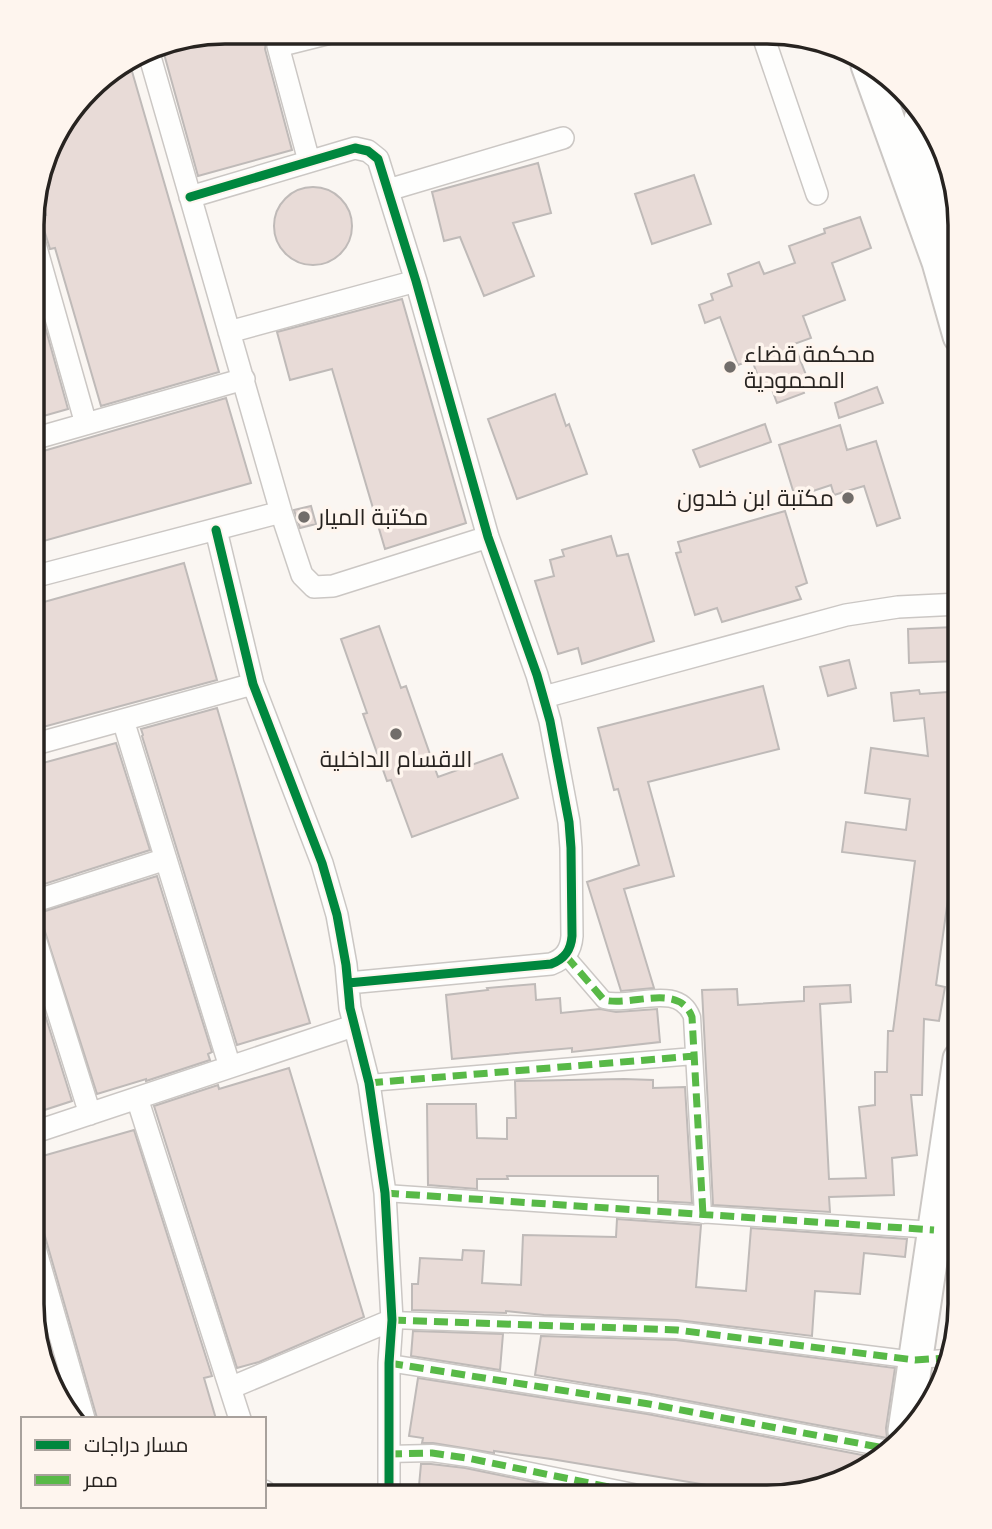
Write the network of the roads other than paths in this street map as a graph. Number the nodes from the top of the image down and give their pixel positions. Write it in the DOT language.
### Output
graph roads {
  1 [pos="286,44"];
  2 [pos="766,44"];
  3 [pos="151,60"];
  4 [pos="873,78"];
  5 [pos="564,138"];
  6 [pos="309,161"];
  7 [pos="388,190"];
  8 [pos="817,194"];
  9 [pos="190,197"];
  10 [pos="44,276"];
  11 [pos="416,282"];
  12 [pos="948,294"];
  13 [pos="229,332"];
  14 [pos="244,379"];
  15 [pos="86,424"];
  16 [pos="44,436"];
  17 [pos="281,512"];
  18 [pos="216,530"];
  19 [pos="488,537"];
  20 [pos="44,574"];
  21 [pos="948,605"];
  22 [pos="253,684"];
  23 [pos="544,696"];
  24 [pos="123,720"];
  25 [pos="44,742"];
  26 [pos="166,859"];
  27 [pos="44,898"];
  28 [pos="566,956"];
  29 [pos="44,967"];
  30 [pos="348,983"];
  31 [pos="354,1026"];
  32 [pos="694,1056"];
  33 [pos="230,1067"];
  34 [pos="369,1083"];
  35 [pos="137,1098"];
  36 [pos="90,1114"];
  37 [pos="44,1129"];
  38 [pos="948,1138"];
  39 [pos="385,1193"];
  40 [pos="703,1215"];
  41 [pos="934,1230"];
  42 [pos="44,1280"];
  43 [pos="392,1320"];
  44 [pos="930,1359"];
  45 [pos="389,1363"];
  46 [pos="230,1388"];
  47 [pos="83,1417"];
  48 [pos="239,1417"];
  49 [pos="907,1419"];
  50 [pos="896,1431"];
  51 [pos="388,1454"];
  52 [pos="389,1485"];
  53 [pos="599,1485"];
  1 -- 6 [label="street"];
  2 -- 8 [label="street"];
  3 -- 9 [label="street"];
  4 -- 12 [label="main road"];
  5 -- 7 [label="street"];
  6 -- 7 [label="street"];
  6 -- 9 [label="street"];
  7 -- 11 [label="street"];
  9 -- 13 [label="street"];
  10 -- 15 [label="street"];
  11 -- 13 [label="street"];
  11 -- 19 [label="street"];
  13 -- 14 [label="street"];
  14 -- 15 [label="street"];
  14 -- 17 [label="street"];
  15 -- 16 [label="street"];
  17 -- 18 [label="street"];
  17 -- 19 [label="street"];
  18 -- 20 [label="street"];
  18 -- 22 [label="street"];
  19 -- 23 [label="street"];
  21 -- 23 [label="street"];
  22 -- 24 [label="street"];
  22 -- 30 [label="street"];
  23 -- 28 [label="street"];
  24 -- 25 [label="street"];
  24 -- 26 [label="street"];
  26 -- 27 [label="street"];
  26 -- 33 [label="street"];
  28 -- 30 [label="street"];
  28 -- 32 [label="street"];
  29 -- 36 [label="street"];
  30 -- 31 [label="street"];
  31 -- 33 [label="street"];
  31 -- 34 [label="street"];
  32 -- 34 [label="street"];
  32 -- 40 [label="street"];
  33 -- 35 [label="street"];
  34 -- 39 [label="street"];
  35 -- 36 [label="street"];
  35 -- 46 [label="street"];
  36 -- 37 [label="street"];
  38 -- 41 [label="main road"];
  39 -- 40 [label="street"];
  39 -- 43 [label="street"];
  40 -- 41 [label="street"];
  41 -- 44 [label="main road"];
  42 -- 47 [label="street"];
  43 -- 44 [label="street"];
  43 -- 45 [label="street"];
  43 -- 46 [label="street"];
  44 -- 49 [label="main road"];
  45 -- 50 [label="street"];
  45 -- 51 [label="street"];
  46 -- 48 [label="street"];
  51 -- 52 [label="street"];
  51 -- 53 [label="street"];
}
